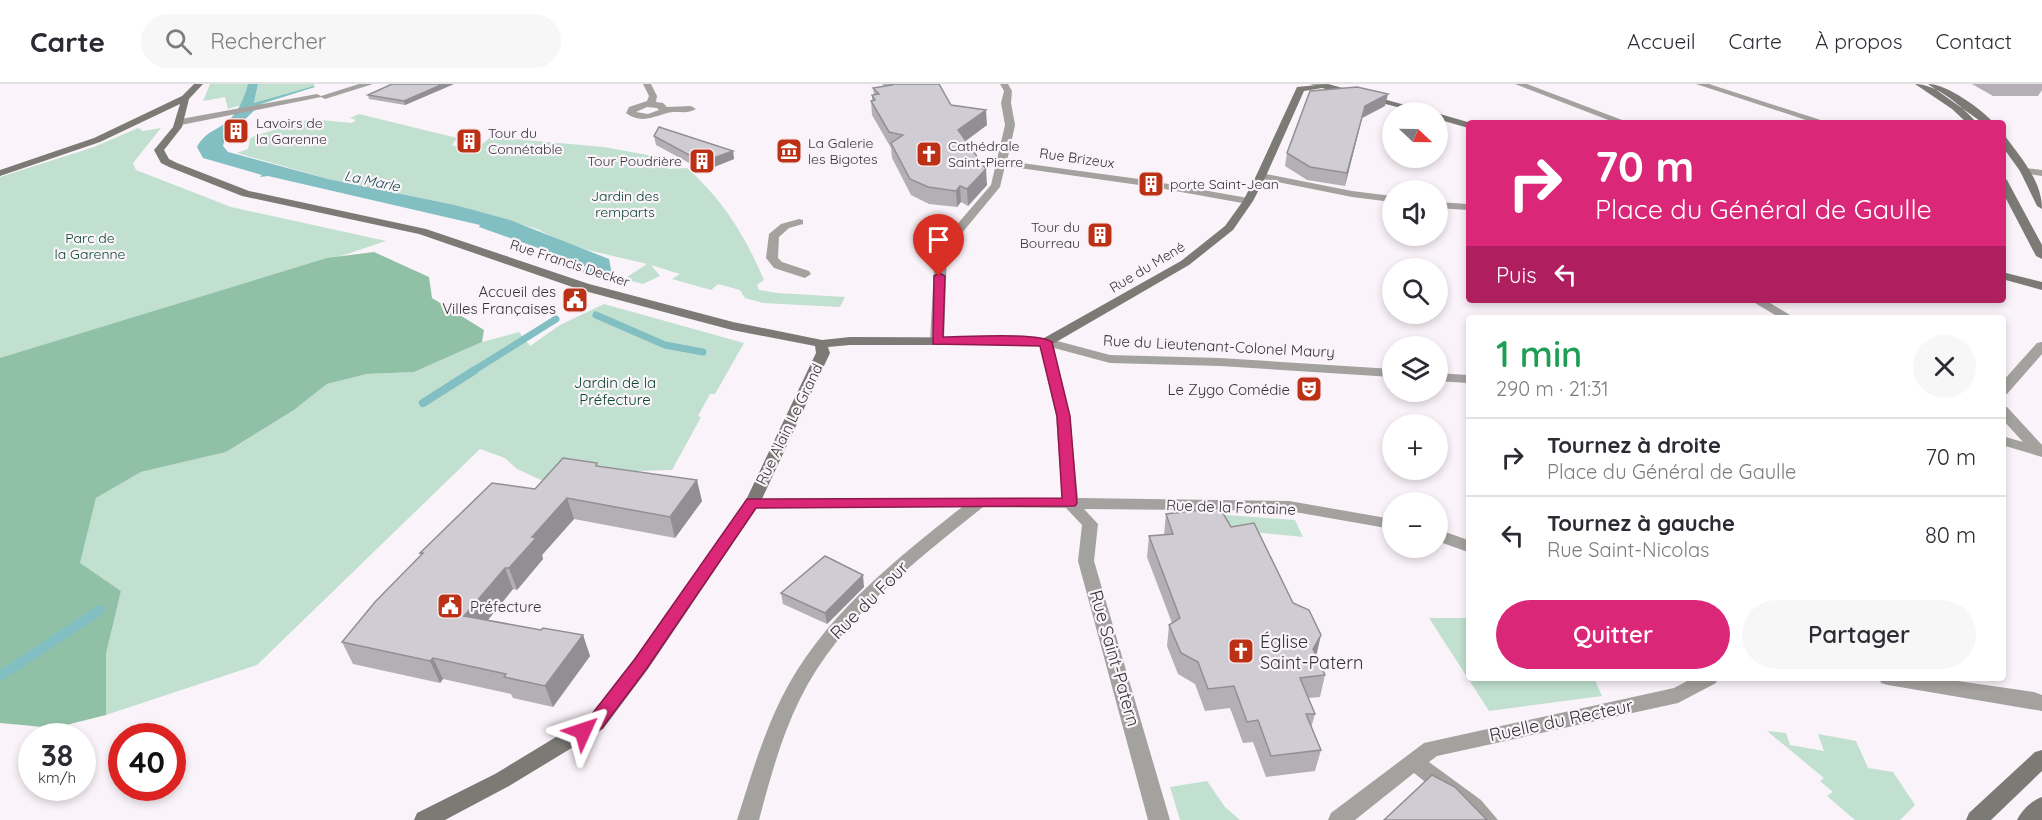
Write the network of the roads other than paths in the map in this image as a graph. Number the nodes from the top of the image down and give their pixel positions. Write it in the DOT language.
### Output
graph roads {
  1 [pos="199,84"];
  2 [pos="369,84"];
  3 [pos="647,84"];
  4 [pos="1004,84"];
  5 [pos="1314,84"];
  6 [pos="1322,84"];
  7 [pos="1519,84"];
  8 [pos="1700,84"];
  9 [pos="1919,84"];
  10 [pos="1932,84"];
  11 [pos="185,98"];
  12 [pos="1389,102"];
  13 [pos="651,104"];
  14 [pos="665,110"];
  15 [pos="691,110"];
  16 [pos="1448,119"];
  17 [pos="1617,120"];
  18 [pos="1815,120"];
  19 [pos="1969,120"];
  20 [pos="1985,120"];
  21 [pos="181,123"];
  22 [pos="1466,124"];
  23 [pos="2006,144"];
  24 [pos="1003,163"];
  25 [pos="2025,171"];
  26 [pos="0,172"];
  27 [pos="2042,173"];
  28 [pos="1261,176"];
  29 [pos="2006,187"];
  30 [pos="2006,197"];
  31 [pos="1382,198"];
  32 [pos="2014,200"];
  33 [pos="1248,201"];
  34 [pos="1448,206"];
  35 [pos="2042,206"];
  36 [pos="1466,207"];
  37 [pos="799,222"];
  38 [pos="2042,256"];
  39 [pos="805,274"];
  40 [pos="2006,276"];
  41 [pos="2042,286"];
  42 [pos="1762,303"];
  43 [pos="1784,315"];
  44 [pos="937,341"];
  45 [pos="1046,342"];
  46 [pos="820,344"];
  47 [pos="2042,346"];
  48 [pos="1382,372"];
  49 [pos="1448,378"];
  50 [pos="1466,379"];
  51 [pos="2006,386"];
  52 [pos="2006,415"];
  53 [pos="2006,441"];
  54 [pos="2041,454"];
  55 [pos="979,502"];
  56 [pos="752,503"];
  57 [pos="1070,503"];
  58 [pos="1382,522"];
  59 [pos="1448,539"];
  60 [pos="1466,545"];
  61 [pos="1704,681"];
  62 [pos="1908,681"];
  63 [pos="2042,704"];
  64 [pos="2042,758"];
  65 [pos="1413,761"];
  66 [pos="2042,806"];
  67 [pos="425,820"];
  68 [pos="748,820"];
  69 [pos="1159,820"];
  70 [pos="1339,820"];
  71 [pos="1487,820"];
  72 [pos="1977,820"];
  73 [pos="2028,820"];
  1 -- 11 [label="street"];
  2 -- 21 [label="street"];
  3 -- 13 [label="street"];
  4 -- 24 [label="street"];
  5 -- 6 [label="street"];
  6 -- 12 [label="street"];
  6 -- 28 [label="street, Rue du Mené"];
  7 -- 17 [label="street"];
  8 -- 18 [label="street"];
  9 -- 19 [label="street"];
  10 -- 20 [label="street"];
  11 -- 21 [label="street"];
  11 -- 26 [label="street"];
  13 -- 14 [label="street"];
  13 -- 14 [label="street"];
  14 -- 15 [label="street"];
  16 -- 22 [label="street"];
  21 -- 46 [label="street, Rue Francis Decker"];
  23 -- 25 [label="street"];
  24 -- 33 [label="street, Rue Brizeux"];
  24 -- 44 [label="street"];
  25 -- 27 [label="street"];
  25 -- 35 [label="street"];
  28 -- 31 [label="street"];
  28 -- 33 [label="street, Rue du Mené"];
  29 -- 32 [label="street"];
  30 -- 32 [label="street"];
  32 -- 38 [label="street"];
  33 -- 45 [label="street, Rue du Mené"];
  34 -- 36 [label="street"];
  37 -- 39 [label="street"];
  40 -- 41 [label="street"];
  42 -- 43 [label="street"];
  44 -- 45 [label="street, Rue Francis Decker"];
  44 -- 46 [label="street, Rue Francis Decker"];
  45 -- 48 [label="street, Rue du Lieutenant-Colonel Maury"];
  45 -- 57 [label="street"];
  46 -- 56 [label="street, Rue Alain Le Grand"];
  47 -- 51 [label="street"];
  49 -- 50 [label="street"];
  52 -- 54 [label="street"];
  53 -- 54 [label="street"];
  55 -- 56 [label="street, Rue de la Fontaine"];
  55 -- 57 [label="street, Rue de la Fontaine"];
  55 -- 68 [label="street, Rue du Four"];
  56 -- 67 [label="street, Rue Alain Le Grand"];
  57 -- 58 [label="street, Rue de la Fontaine"];
  57 -- 69 [label="street, Rue Saint-Patern"];
  59 -- 60 [label="street"];
  61 -- 65 [label="street, Ruelle du Recteur"];
  62 -- 63 [label="street"];
  64 -- 72 [label="street"];
  65 -- 70 [label="street, Ruelle du Recteur"];
  65 -- 71 [label="street"];
  66 -- 73 [label="street"];
}
